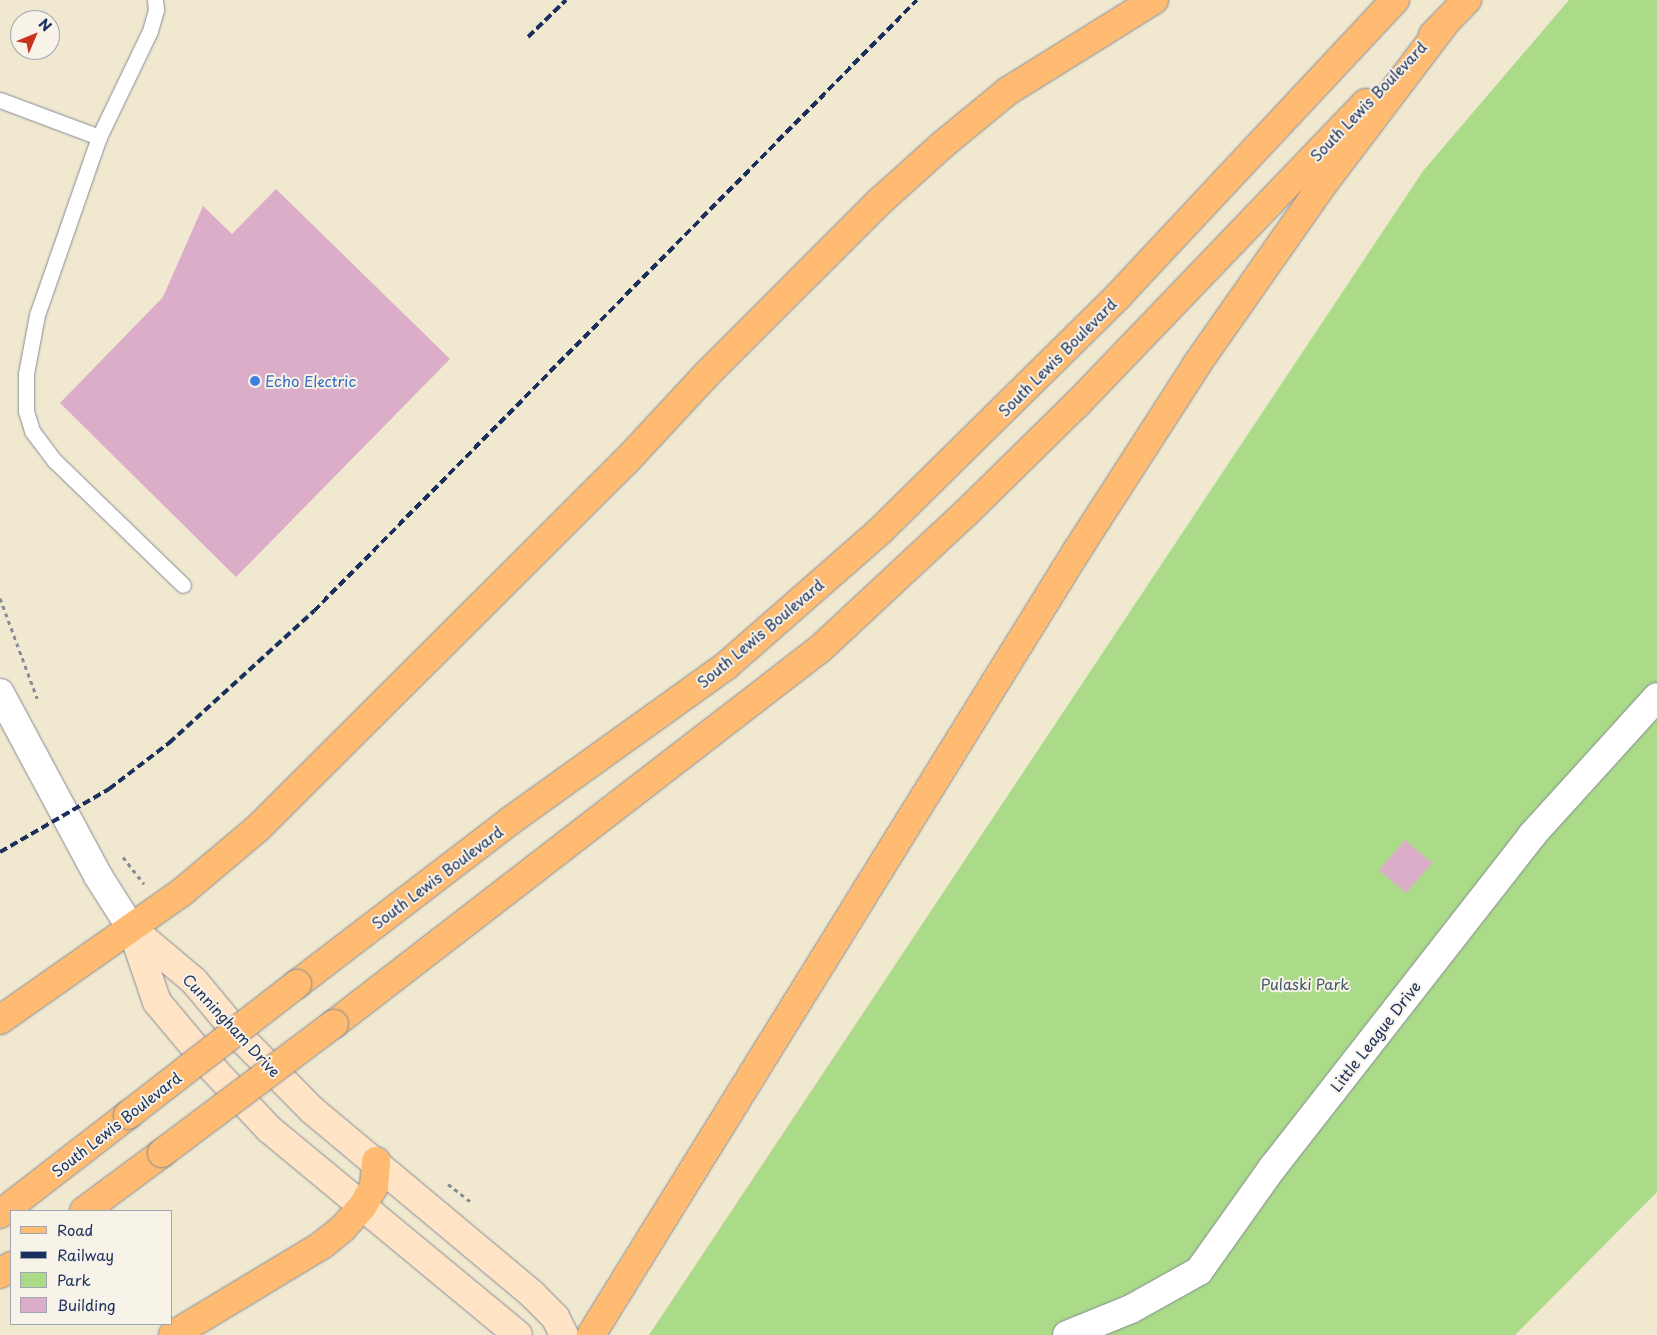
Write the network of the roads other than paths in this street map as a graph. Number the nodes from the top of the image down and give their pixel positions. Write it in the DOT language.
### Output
graph roads {
  1 [pos="154,0"];
  2 [pos="1154,0"];
  3 [pos="1395,0"];
  4 [pos="1467,0"];
  5 [pos="1446,22"];
  6 [pos="0,100"];
  7 [pos="99,137"];
  8 [pos="183,584"];
  9 [pos="0,693"];
  10 [pos="1657,697"];
  11 [pos="131,928"];
  12 [pos="0,1020"];
  13 [pos="376,1161"];
  14 [pos="362,1207"];
  15 [pos="85,1210"];
  16 [pos="0,1214"];
  17 [pos="554,1329"];
  18 [pos="173,1335"];
  19 [pos="518,1335"];
  20 [pos="590,1335"];
  21 [pos="1067,1335"];
  1 -- 7 [label="lane"];
  2 -- 11 [label="main road"];
  3 -- 16 [label="main road, South Lewis Boulevard, bridge"];
  4 -- 5 [label="main road, South Lewis Boulevard"];
  5 -- 15 [label="main road, South Lewis Boulevard, bridge"];
  5 -- 20 [label="main road"];
  6 -- 7 [label="lane"];
  7 -- 8 [label="lane"];
  9 -- 11 [label="street, Cunningham Drive"];
  10 -- 21 [label="street, Little League Drive"];
  11 -- 12 [label="main road"];
  11 -- 13 [label="main road, Cunningham Drive"];
  11 -- 14 [label="main road"];
  13 -- 14 [label="main road"];
  13 -- 17 [label="main road, Cunningham Drive"];
  14 -- 18 [label="main road"];
  14 -- 19 [label="main road"];
}
